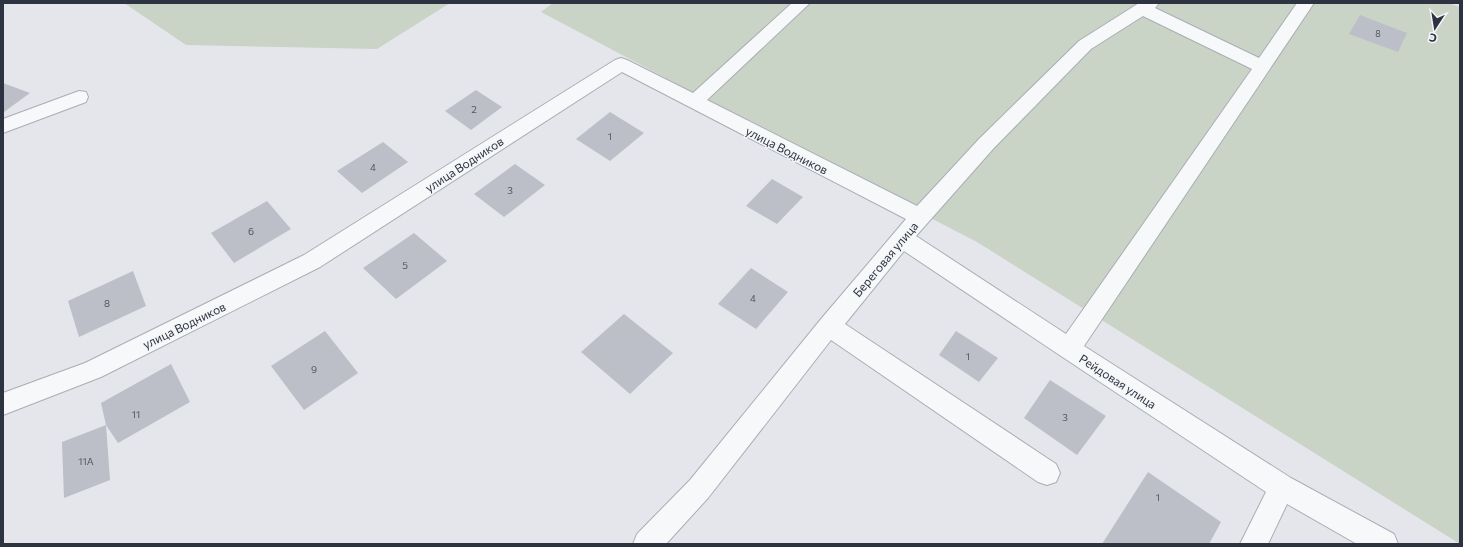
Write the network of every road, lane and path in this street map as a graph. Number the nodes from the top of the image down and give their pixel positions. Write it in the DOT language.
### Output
graph roads {
  1 [pos="802,3"];
  2 [pos="1306,3"];
  3 [pos="1147,6"];
  4 [pos="1262,67"];
  5 [pos="79,96"];
  6 [pos="694,102"];
  7 [pos="3,126"];
  8 [pos="920,217"];
  9 [pos="902,238"];
  10 [pos="829,326"];
  11 [pos="1070,349"];
  12 [pos="3,404"];
  13 [pos="1047,473"];
  14 [pos="1282,486"];
  15 [pos="647,544"];
  16 [pos="1254,544"];
  17 [pos="1384,544"];
  1 -- 6 [label="street"];
  2 -- 4 [label="street"];
  3 -- 4 [label="street"];
  3 -- 8 [label="street, Береговая улица"];
  4 -- 11 [label="street"];
  5 -- 7 [label="street"];
  6 -- 8 [label="street, улица Водников"];
  6 -- 12 [label="street, улица Водников"];
  8 -- 9 [label="street, Береговая улица"];
  9 -- 10 [label="street, Береговая улица"];
  9 -- 11 [label="street, Рейдовая улица"];
  10 -- 13 [label="street"];
  10 -- 15 [label="street, Береговая улица"];
  11 -- 14 [label="street, Рейдовая улица"];
  14 -- 16 [label="street"];
  14 -- 17 [label="street, Рейдовая улица"];
}
